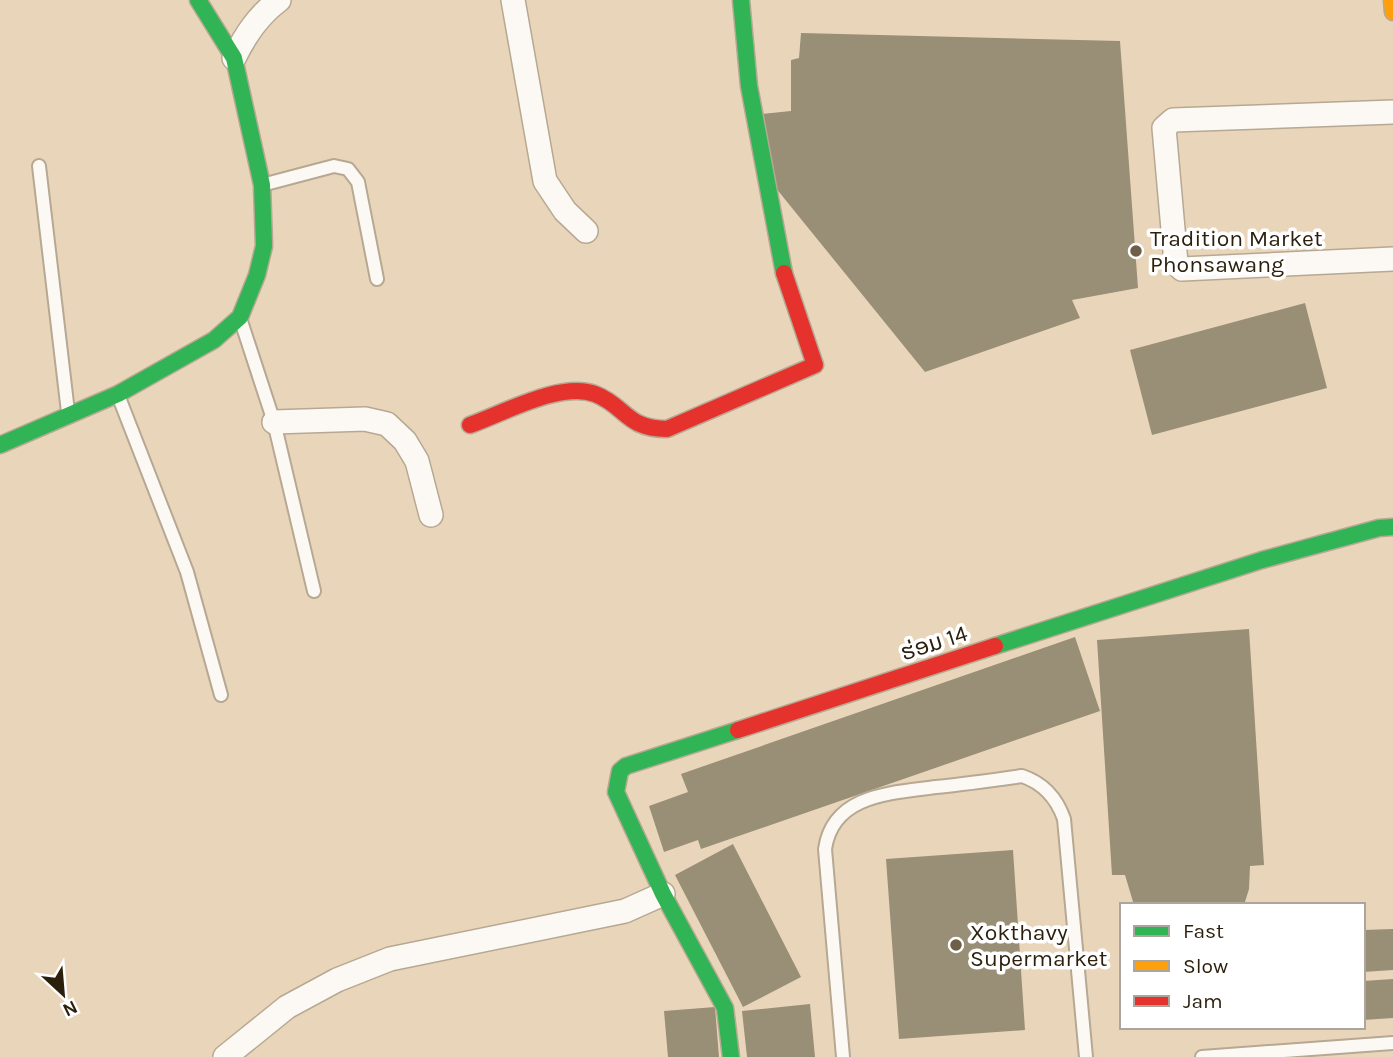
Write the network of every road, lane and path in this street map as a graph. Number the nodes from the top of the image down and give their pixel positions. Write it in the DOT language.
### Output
graph roads {
  1 [pos="198,0"];
  2 [pos="279,0"];
  3 [pos="513,0"];
  4 [pos="741,0"];
  5 [pos="1392,0"];
  6 [pos="1393,12"];
  7 [pos="234,58"];
  8 [pos="1393,112"];
  9 [pos="39,166"];
  10 [pos="262,185"];
  11 [pos="586,231"];
  12 [pos="1393,259"];
  13 [pos="377,279"];
  14 [pos="240,317"];
  15 [pos="118,394"];
  16 [pos="69,418"];
  17 [pos="274,422"];
  18 [pos="470,425"];
  19 [pos="0,445"];
  20 [pos="430,515"];
  21 [pos="1393,527"];
  22 [pos="314,591"];
  23 [pos="221,695"];
  24 [pos="663,894"];
  25 [pos="1393,1043"];
  26 [pos="225,1057"];
  27 [pos="731,1057"];
  28 [pos="843,1057"];
  29 [pos="1086,1057"];
  30 [pos="1202,1057"];
  1 -- 7 [label="street"];
  2 -- 7 [label="street"];
  3 -- 11 [label="street"];
  4 -- 18 [label="street"];
  5 -- 6 [label="street"];
  7 -- 10 [label="street"];
  8 -- 12 [label="street"];
  9 -- 16 [label="lane"];
  10 -- 13 [label="lane"];
  10 -- 14 [label="street"];
  14 -- 15 [label="street"];
  14 -- 17 [label="lane"];
  15 -- 16 [label="street"];
  15 -- 23 [label="lane"];
  16 -- 19 [label="street"];
  17 -- 20 [label="street"];
  17 -- 22 [label="lane"];
  21 -- 24 [label="street, ຮ່ອມ 14"];
  24 -- 26 [label="street"];
  24 -- 27 [label="street"];
  25 -- 30 [label="lane"];
  28 -- 29 [label="lane"];
}
